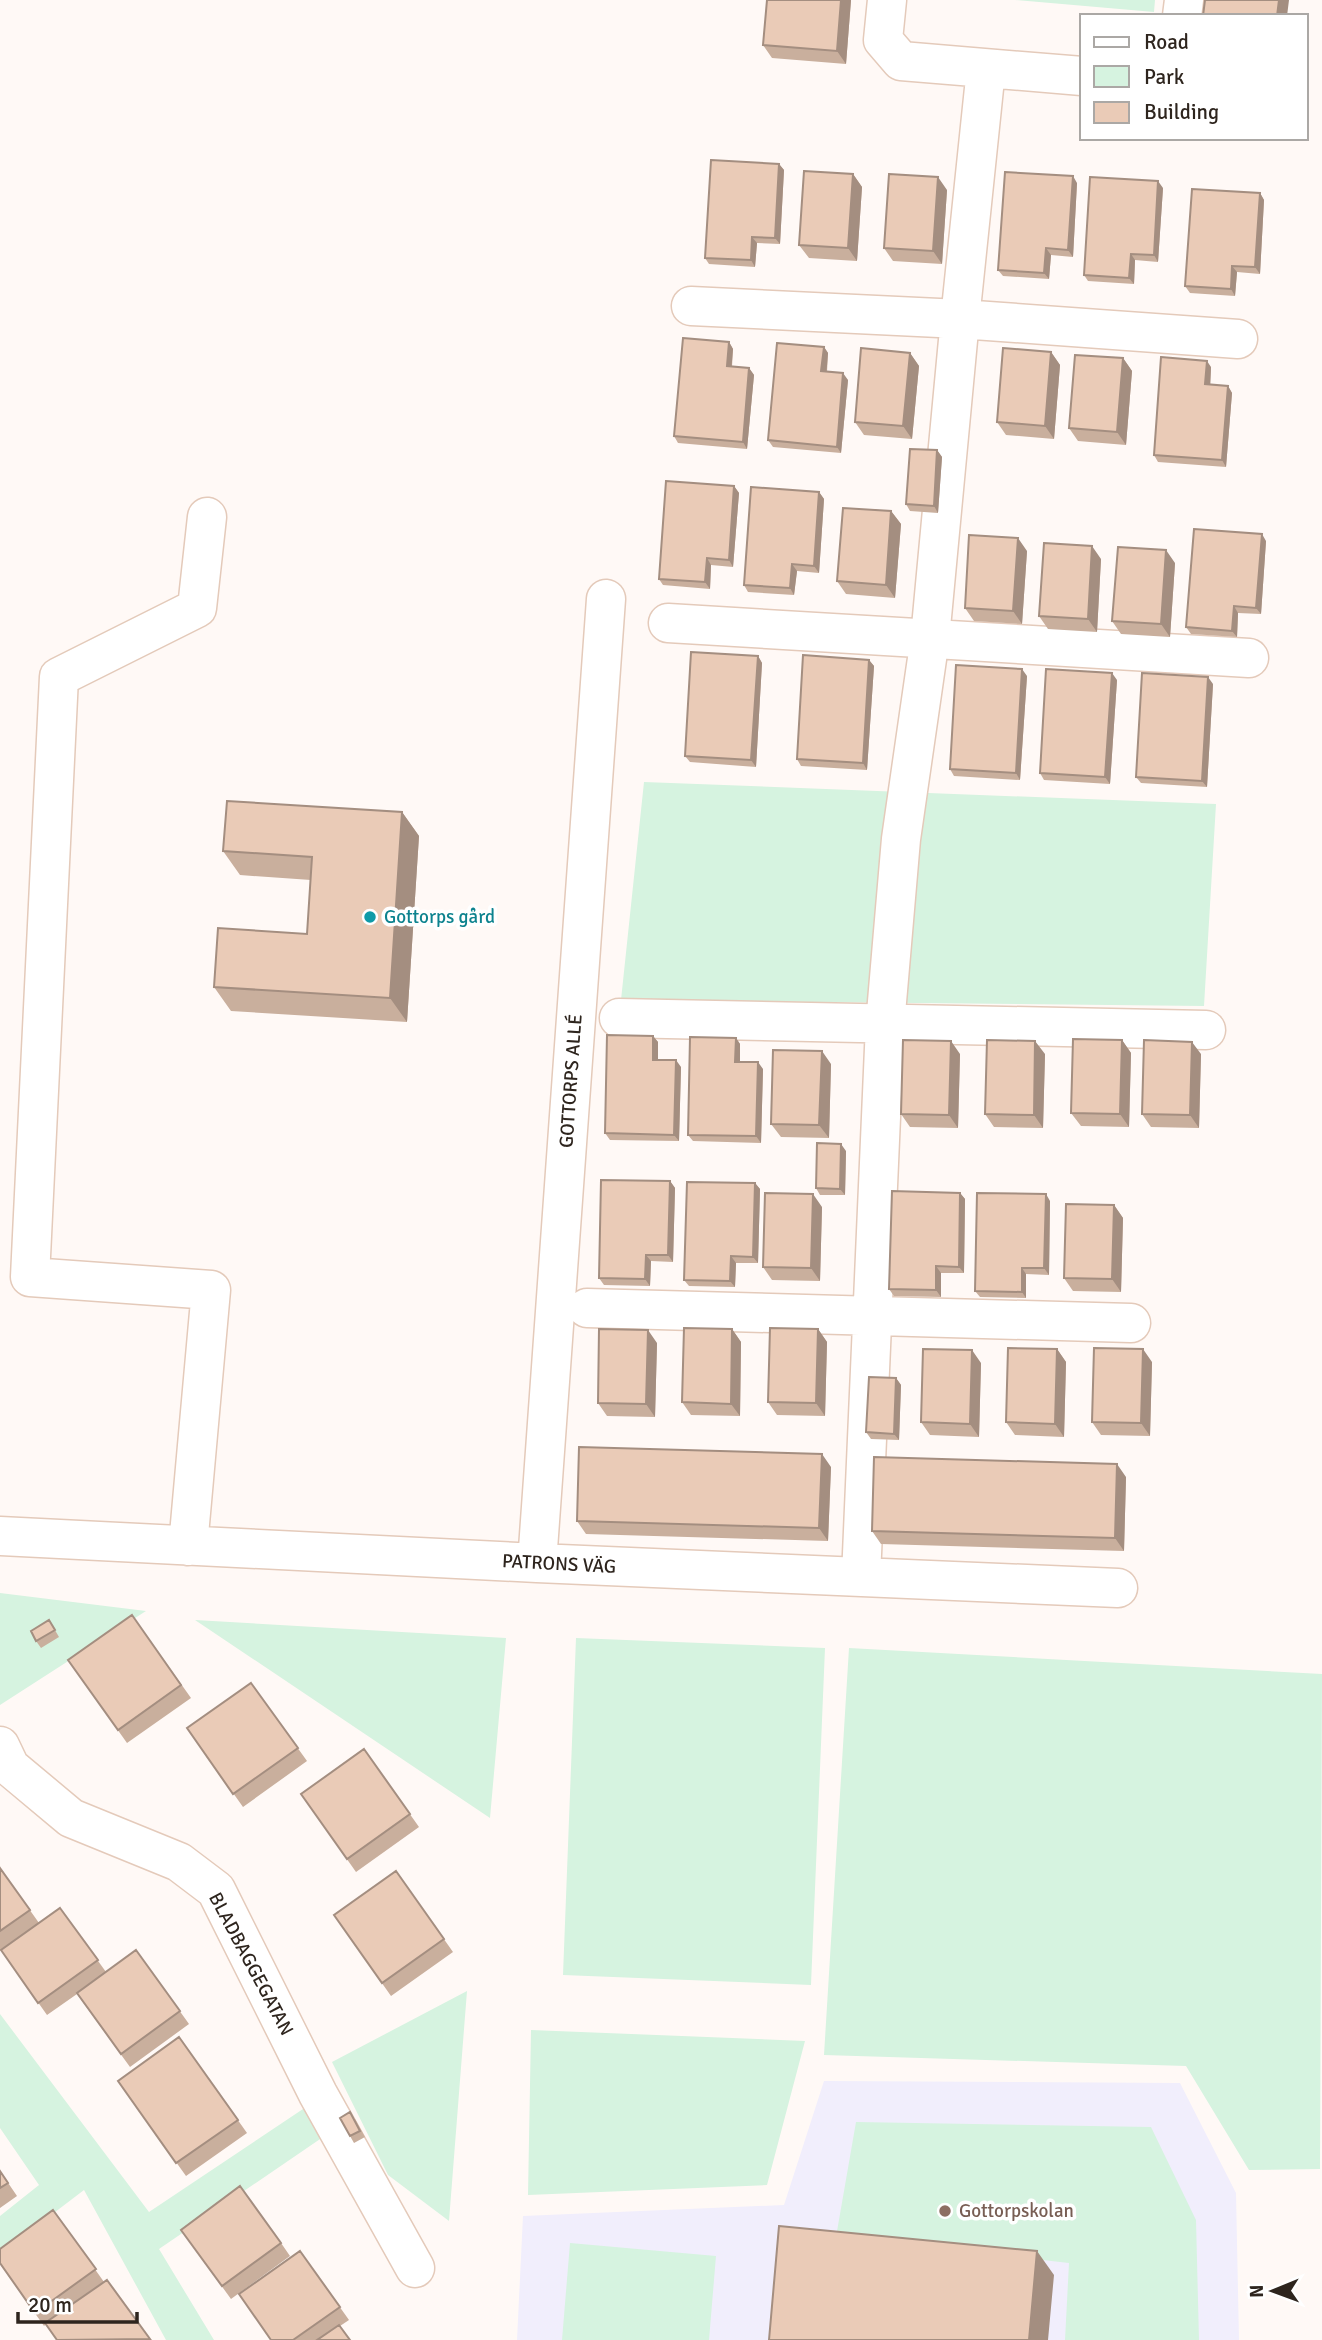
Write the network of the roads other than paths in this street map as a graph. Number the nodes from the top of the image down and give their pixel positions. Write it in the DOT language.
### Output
graph roads {
  1 [pos="887,0"];
  2 [pos="986,69"];
  3 [pos="1080,76"];
  4 [pos="691,306"];
  5 [pos="960,319"];
  6 [pos="1238,339"];
  7 [pos="207,517"];
  8 [pos="606,599"];
  9 [pos="668,623"];
  10 [pos="930,638"];
  11 [pos="1249,658"];
  12 [pos="619,1018"];
  13 [pos="885,1025"];
  14 [pos="1206,1030"];
  15 [pos="15,1276"];
  16 [pos="587,1308"];
  17 [pos="873,1316"];
  18 [pos="1131,1323"];
  19 [pos="0,1536"];
  20 [pos="188,1546"];
  21 [pos="537,1563"];
  22 [pos="861,1577"];
  23 [pos="1118,1588"];
  24 [pos="3,1762"];
  25 [pos="415,2268"];
  1 -- 2 [label="street"];
  2 -- 3 [label="street"];
  2 -- 5 [label="street"];
  4 -- 5 [label="street"];
  5 -- 6 [label="street"];
  5 -- 10 [label="street"];
  7 -- 15 [label="street"];
  8 -- 21 [label="street, GOTTORPS ALLÉ"];
  9 -- 10 [label="street"];
  10 -- 11 [label="street"];
  10 -- 13 [label="street"];
  12 -- 13 [label="street"];
  13 -- 14 [label="street"];
  13 -- 17 [label="street"];
  15 -- 20 [label="street"];
  16 -- 17 [label="street"];
  17 -- 18 [label="street"];
  17 -- 22 [label="street"];
  19 -- 20 [label="street, PATRONS VÄG"];
  20 -- 21 [label="street, PATRONS VÄG"];
  21 -- 22 [label="street, PATRONS VÄG"];
  22 -- 23 [label="street, PATRONS VÄG"];
  24 -- 25 [label="street, BLADBAGGEGATAN"];
}
